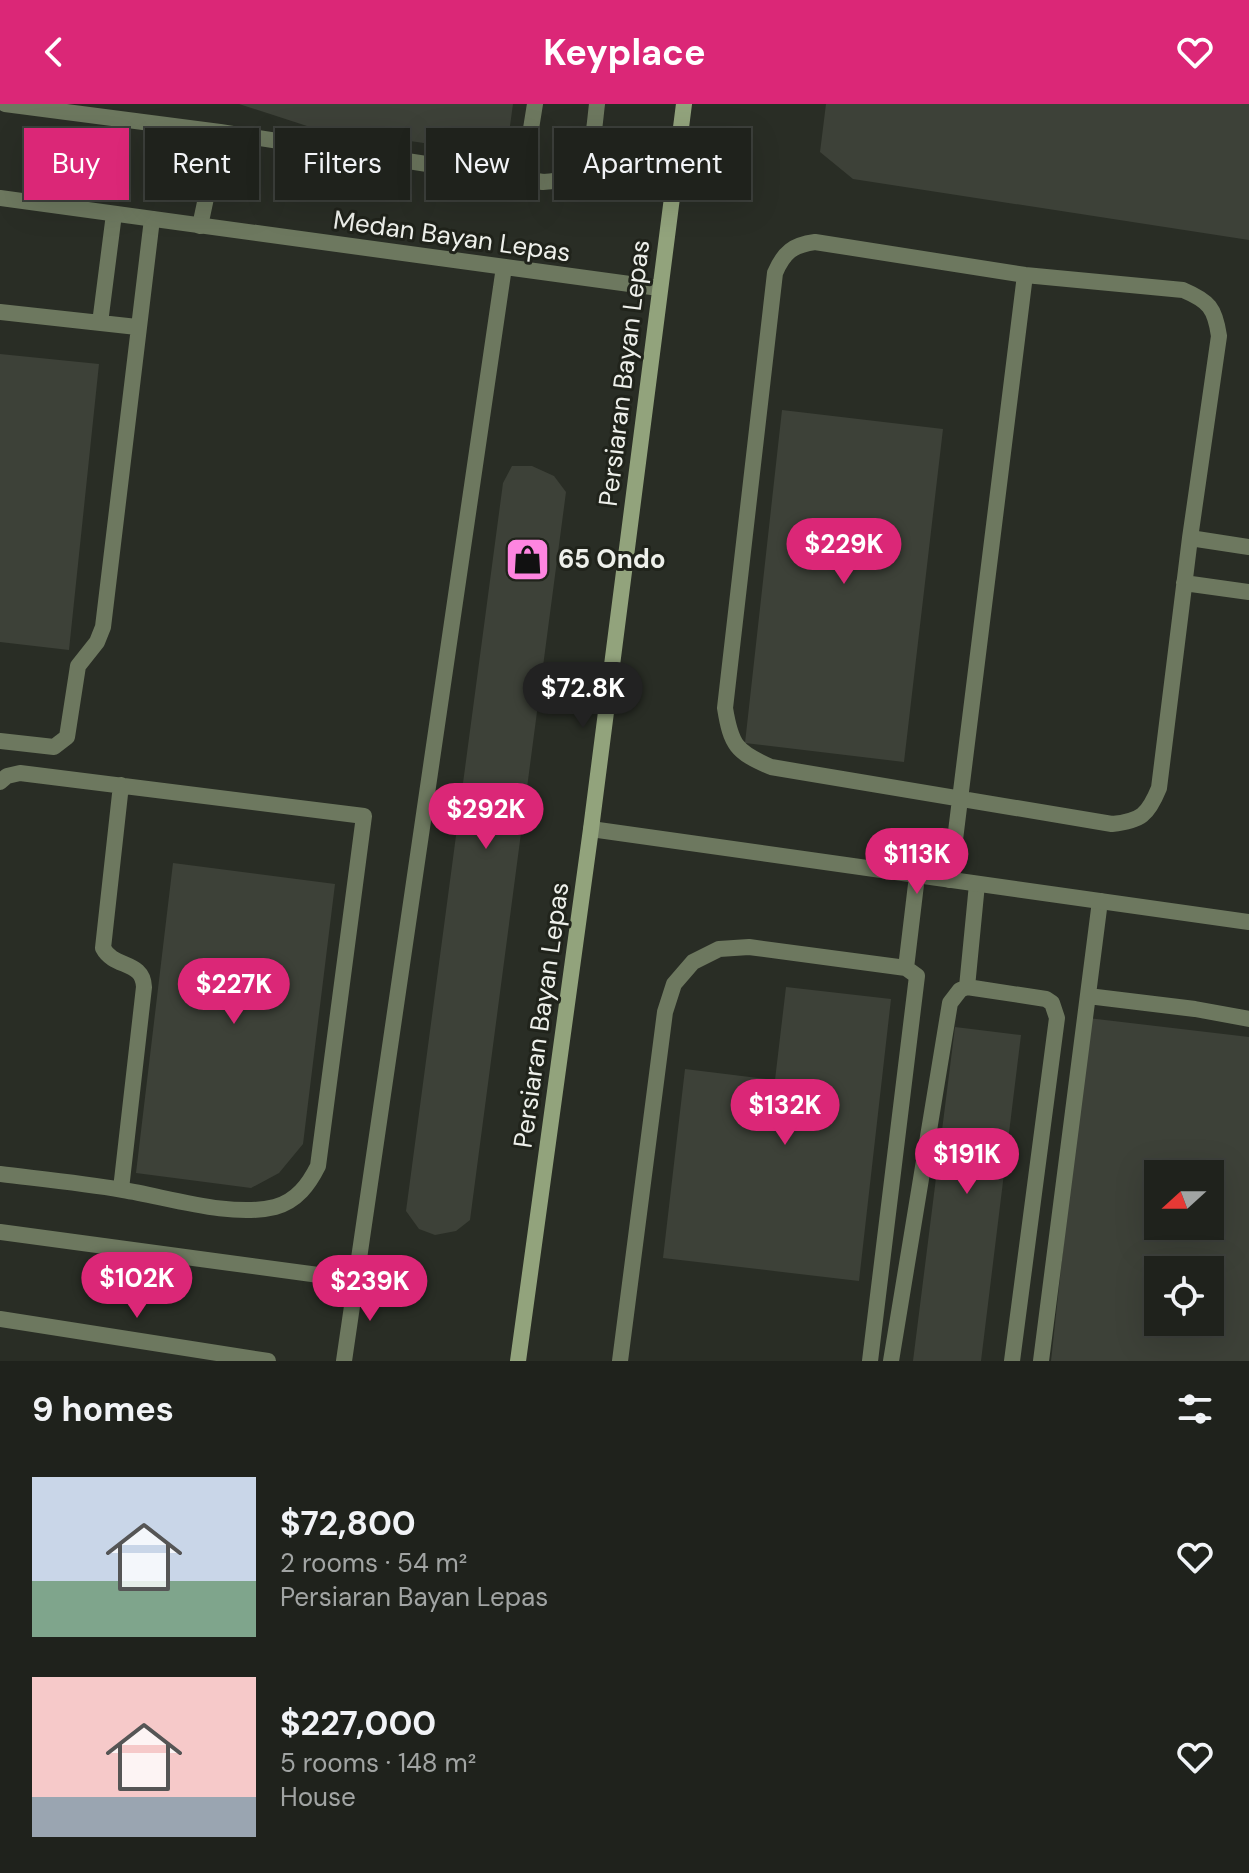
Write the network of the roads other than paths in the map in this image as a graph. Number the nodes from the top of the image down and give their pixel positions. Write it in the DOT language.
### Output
graph roads {
  1 [pos="5,104"];
  2 [pos="535,104"];
  3 [pos="597,104"];
  4 [pos="684,104"];
  5 [pos="189,128"];
  6 [pos="531,128"];
  7 [pos="259,138"];
  8 [pos="426,163"];
  9 [pos="538,181"];
  10 [pos="0,198"];
  11 [pos="206,200"];
  12 [pos="114,214"];
  13 [pos="152,219"];
  14 [pos="200,226"];
  15 [pos="504,267"];
  16 [pos="1025,275"];
  17 [pos="659,288"];
  18 [pos="0,312"];
  19 [pos="100,323"];
  20 [pos="137,327"];
  21 [pos="1190,538"];
  22 [pos="1249,547"];
  23 [pos="1184,583"];
  24 [pos="1249,592"];
  25 [pos="0,741"];
  26 [pos="0,782"];
  27 [pos="121,785"];
  28 [pos="960,797"];
  29 [pos="591,829"];
  30 [pos="917,876"];
  31 [pos="950,880"];
  32 [pos="977,884"];
  33 [pos="1100,901"];
  34 [pos="1249,922"];
  35 [pos="906,968"];
  36 [pos="967,987"];
  37 [pos="1088,996"];
  38 [pos="1249,1019"];
  39 [pos="0,1174"];
  40 [pos="121,1189"];
  41 [pos="0,1232"];
  42 [pos="356,1280"];
  43 [pos="0,1319"];
  44 [pos="268,1361"];
  45 [pos="344,1361"];
  46 [pos="518,1361"];
  47 [pos="620,1361"];
  48 [pos="870,1361"];
  49 [pos="891,1361"];
  50 [pos="1012,1361"];
  51 [pos="1041,1361"];
  1 -- 5 [label="street"];
  2 -- 6 [label="street"];
  3 -- 9 [label="street"];
  4 -- 17 [label="street, Persiaran Bayan Lepas"];
  7 -- 8 [label="street"];
  10 -- 12 [label="street, Medan Bayan Lepas"];
  11 -- 14 [label="street"];
  12 -- 13 [label="street, Medan Bayan Lepas"];
  12 -- 19 [label="street"];
  13 -- 14 [label="street, Medan Bayan Lepas"];
  13 -- 20 [label="street"];
  14 -- 15 [label="street, Medan Bayan Lepas"];
  15 -- 17 [label="street, Medan Bayan Lepas"];
  15 -- 42 [label="street"];
  16 -- 21 [label="street"];
  16 -- 28 [label="street"];
  16 -- 28 [label="street"];
  17 -- 29 [label="street, Persiaran Bayan Lepas"];
  18 -- 19 [label="street"];
  19 -- 20 [label="street"];
  20 -- 25 [label="street"];
  21 -- 22 [label="street"];
  21 -- 23 [label="street"];
  23 -- 24 [label="street"];
  23 -- 28 [label="street"];
  26 -- 27 [label="street"];
  27 -- 40 [label="street"];
  27 -- 40 [label="street"];
  28 -- 31 [label="street"];
  29 -- 30 [label="street"];
  29 -- 46 [label="street, Persiaran Bayan Lepas"];
  30 -- 31 [label="street"];
  30 -- 35 [label="street"];
  31 -- 32 [label="street"];
  32 -- 33 [label="street"];
  32 -- 36 [label="street"];
  33 -- 34 [label="street"];
  33 -- 37 [label="street"];
  35 -- 47 [label="street"];
  35 -- 48 [label="street"];
  36 -- 49 [label="street"];
  36 -- 50 [label="street"];
  37 -- 38 [label="street"];
  37 -- 51 [label="street"];
  39 -- 40 [label="street"];
  41 -- 42 [label="street"];
  42 -- 45 [label="street"];
  43 -- 44 [label="street"];
}
